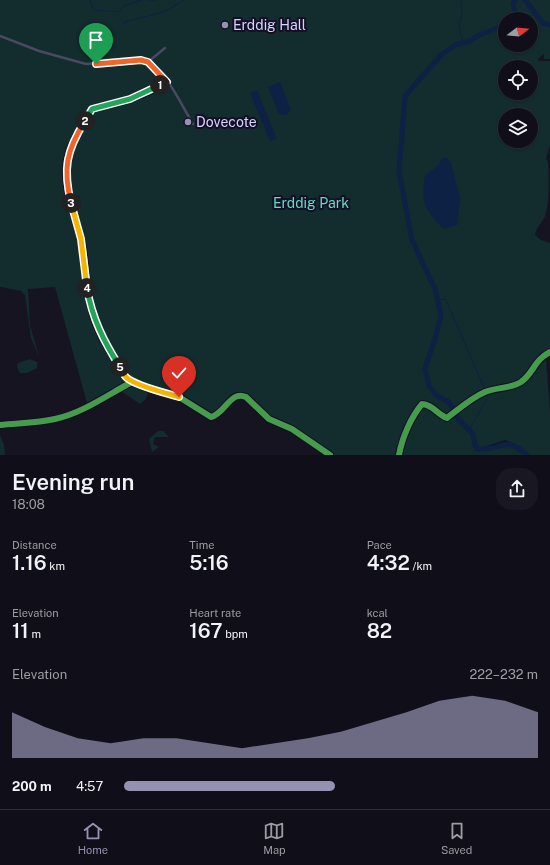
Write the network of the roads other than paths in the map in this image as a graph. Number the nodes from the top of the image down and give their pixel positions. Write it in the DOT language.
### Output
graph roads {
  1 [pos="0,36"];
  2 [pos="165,48"];
  3 [pos="148,62"];
  4 [pos="167,82"];
  5 [pos="193,124"];
  6 [pos="550,352"];
  7 [pos="132,382"];
  8 [pos="0,425"];
  9 [pos="330,455"];
  10 [pos="399,455"];
  1 -- 3 [label="street"];
  2 -- 3 [label="street"];
  3 -- 4 [label="street"];
  4 -- 5 [label="street"];
  4 -- 7 [label="street"];
  6 -- 10 [label="street"];
  7 -- 8 [label="street"];
  7 -- 9 [label="street"];
}
